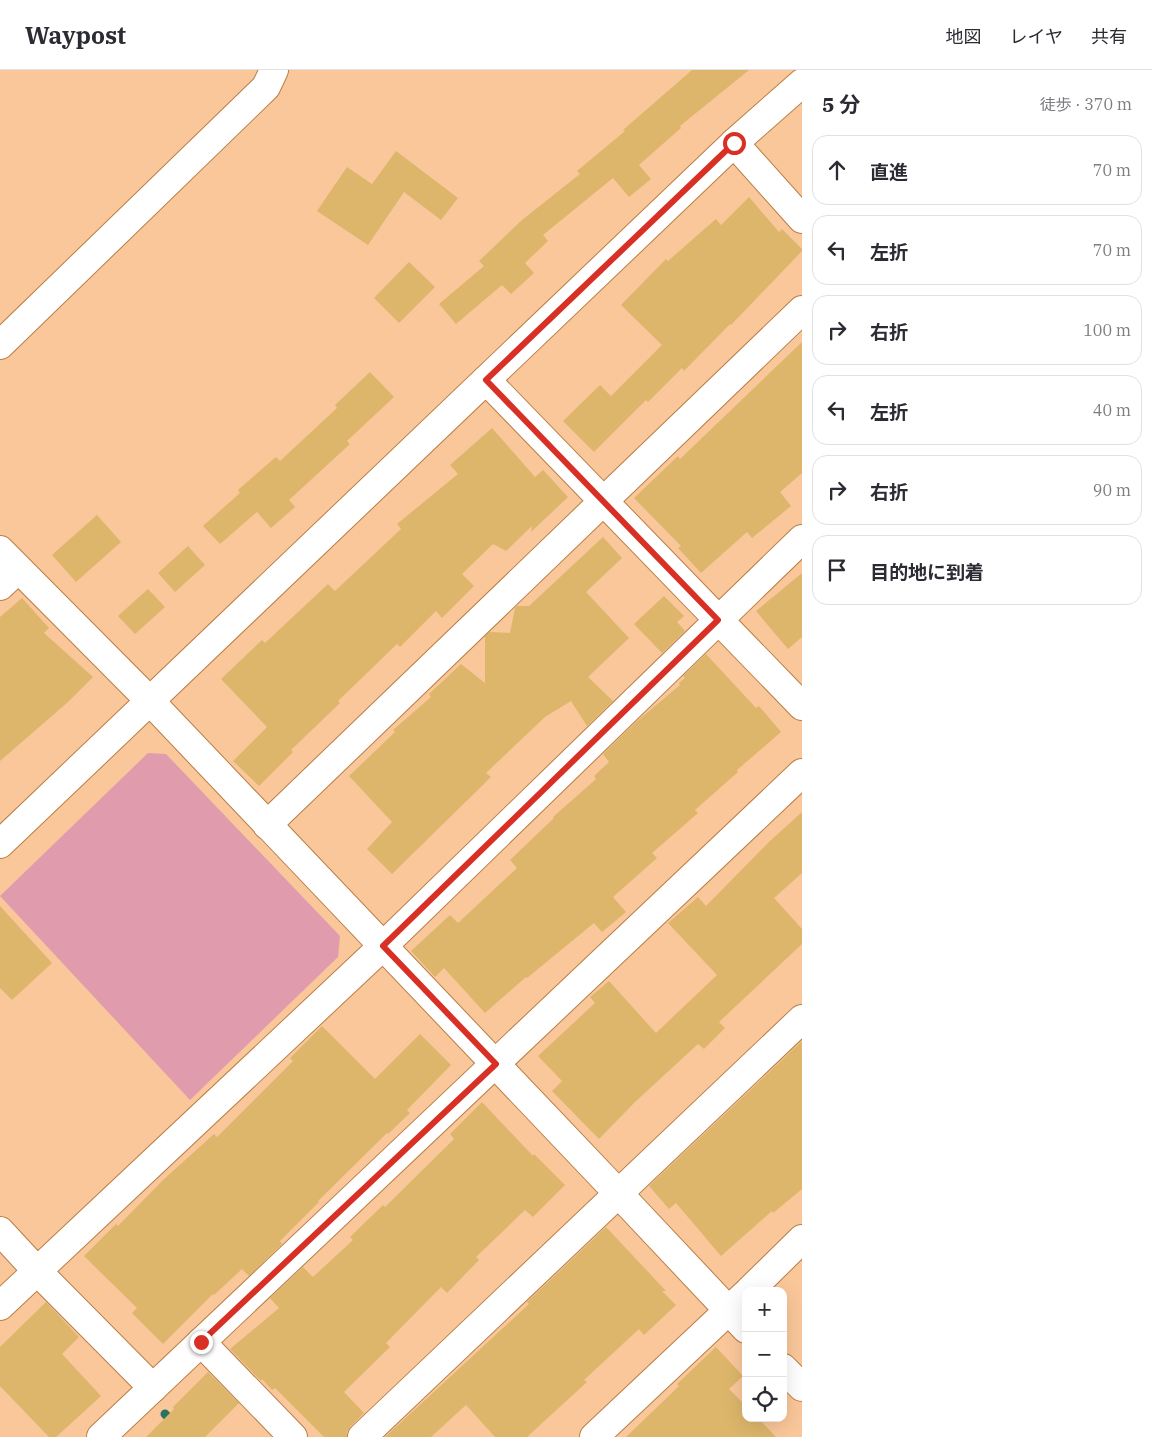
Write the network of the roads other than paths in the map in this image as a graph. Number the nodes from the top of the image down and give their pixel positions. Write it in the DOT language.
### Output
graph roads {
  1 [pos="274,70"];
  2 [pos="802,82"];
  3 [pos="734,143"];
  4 [pos="802,219"];
  5 [pos="802,310"];
  6 [pos="0,345"];
  7 [pos="486,380"];
  8 [pos="603,502"];
  9 [pos="802,539"];
  10 [pos="6,568"];
  11 [pos="718,620"];
  12 [pos="150,701"];
  13 [pos="802,706"];
  14 [pos="797,788"];
  15 [pos="267,825"];
  16 [pos="0,844"];
  17 [pos="383,946"];
  18 [pos="802,1018"];
  19 [pos="496,1064"];
  20 [pos="618,1193"];
  21 [pos="0,1231"];
  22 [pos="802,1239"];
  23 [pos="37,1271"];
  24 [pos="753,1287"];
  25 [pos="0,1306"];
  26 [pos="740,1311"];
  27 [pos="201,1342"];
  28 [pos="787,1372"];
  29 [pos="802,1387"];
  30 [pos="153,1388"];
  31 [pos="101,1437"];
  32 [pos="293,1437"];
  33 [pos="362,1437"];
  34 [pos="594,1437"];
  1 -- 6 [label="street"];
  2 -- 3 [label="street"];
  3 -- 4 [label="street"];
  3 -- 7 [label="street"];
  5 -- 8 [label="street"];
  7 -- 8 [label="street"];
  7 -- 12 [label="street"];
  8 -- 11 [label="street"];
  8 -- 15 [label="street"];
  9 -- 11 [label="street"];
  10 -- 12 [label="street"];
  11 -- 13 [label="street"];
  11 -- 17 [label="street"];
  12 -- 15 [label="street"];
  12 -- 16 [label="street"];
  14 -- 19 [label="street"];
  15 -- 17 [label="street"];
  17 -- 19 [label="street"];
  17 -- 23 [label="street"];
  18 -- 20 [label="street"];
  19 -- 20 [label="street"];
  19 -- 27 [label="street"];
  20 -- 26 [label="street"];
  20 -- 33 [label="street"];
  21 -- 23 [label="street"];
  22 -- 24 [label="street"];
  23 -- 25 [label="street"];
  23 -- 30 [label="street"];
  26 -- 34 [label="street"];
  27 -- 30 [label="street"];
  27 -- 32 [label="street"];
  28 -- 29 [label="street"];
  30 -- 31 [label="street"];
}
